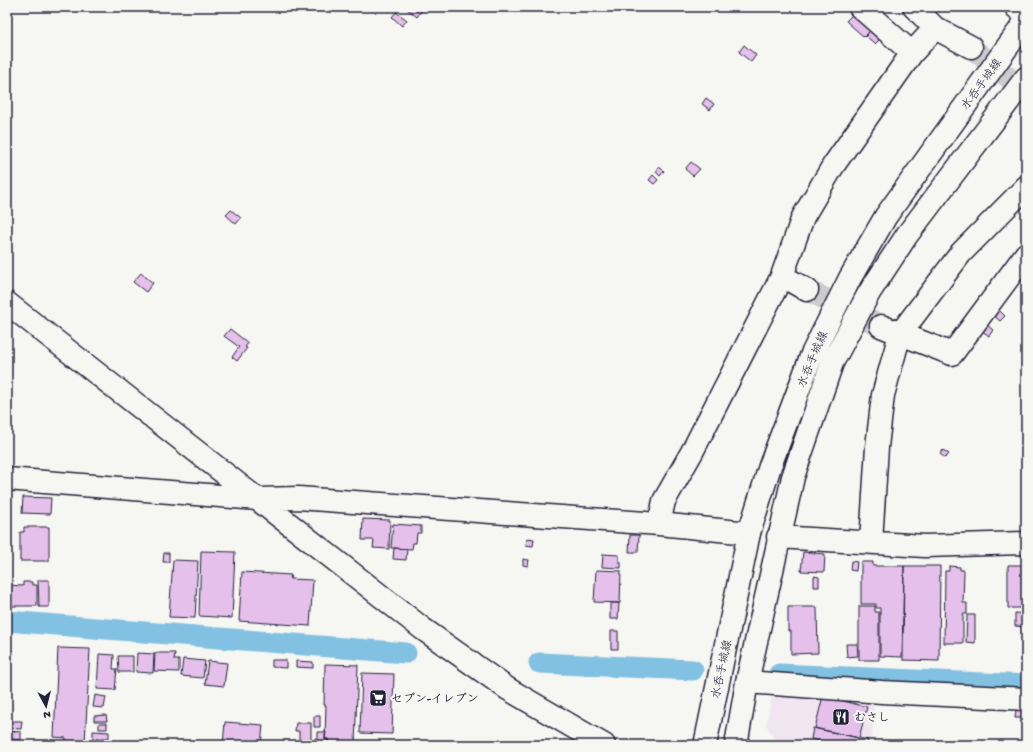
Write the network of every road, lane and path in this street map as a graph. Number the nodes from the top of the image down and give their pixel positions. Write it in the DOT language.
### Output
graph roads {
  1 [pos="860,7"];
  2 [pos="914,7"];
  3 [pos="1016,7"];
  4 [pos="1026,16"];
  5 [pos="1026,21"];
  6 [pos="935,28"];
  7 [pos="971,47"];
  8 [pos="912,53"];
  9 [pos="1026,78"];
  10 [pos="1026,187"];
  11 [pos="1026,254"];
  12 [pos="782,276"];
  13 [pos="807,290"];
  14 [pos="7,303"];
  15 [pos="880,326"];
  16 [pos="900,334"];
  17 [pos="7,479"];
  18 [pos="258,498"];
  19 [pos="658,524"];
  20 [pos="749,533"];
  21 [pos="778,537"];
  22 [pos="871,542"];
  23 [pos="1026,543"];
  24 [pos="747,682"];
  25 [pos="1026,699"];
  26 [pos="604,745"];
  27 [pos="705,745"];
  28 [pos="736,745"];
  1 -- 8 [label="street"];
  2 -- 6 [label="street"];
  3 -- 4 [label="street"];
  5 -- 20 [label="street, 水呑手城線"];
  6 -- 7 [label="street"];
  6 -- 8 [label="street"];
  8 -- 12 [label="street"];
  9 -- 21 [label="street, 水呑手城線"];
  10 -- 16 [label="street"];
  11 -- 16 [label="street"];
  12 -- 13 [label="street"];
  12 -- 19 [label="street"];
  14 -- 18 [label="street"];
  15 -- 16 [label="street"];
  16 -- 22 [label="street"];
  17 -- 18 [label="street"];
  18 -- 19 [label="street"];
  18 -- 26 [label="street"];
  19 -- 20 [label="street"];
  20 -- 27 [label="street, 水呑手城線"];
  21 -- 22 [label="street"];
  21 -- 24 [label="street, 水呑手城線"];
  22 -- 23 [label="street"];
  24 -- 25 [label="street"];
  24 -- 28 [label="street, 水呑手城線"];
}
